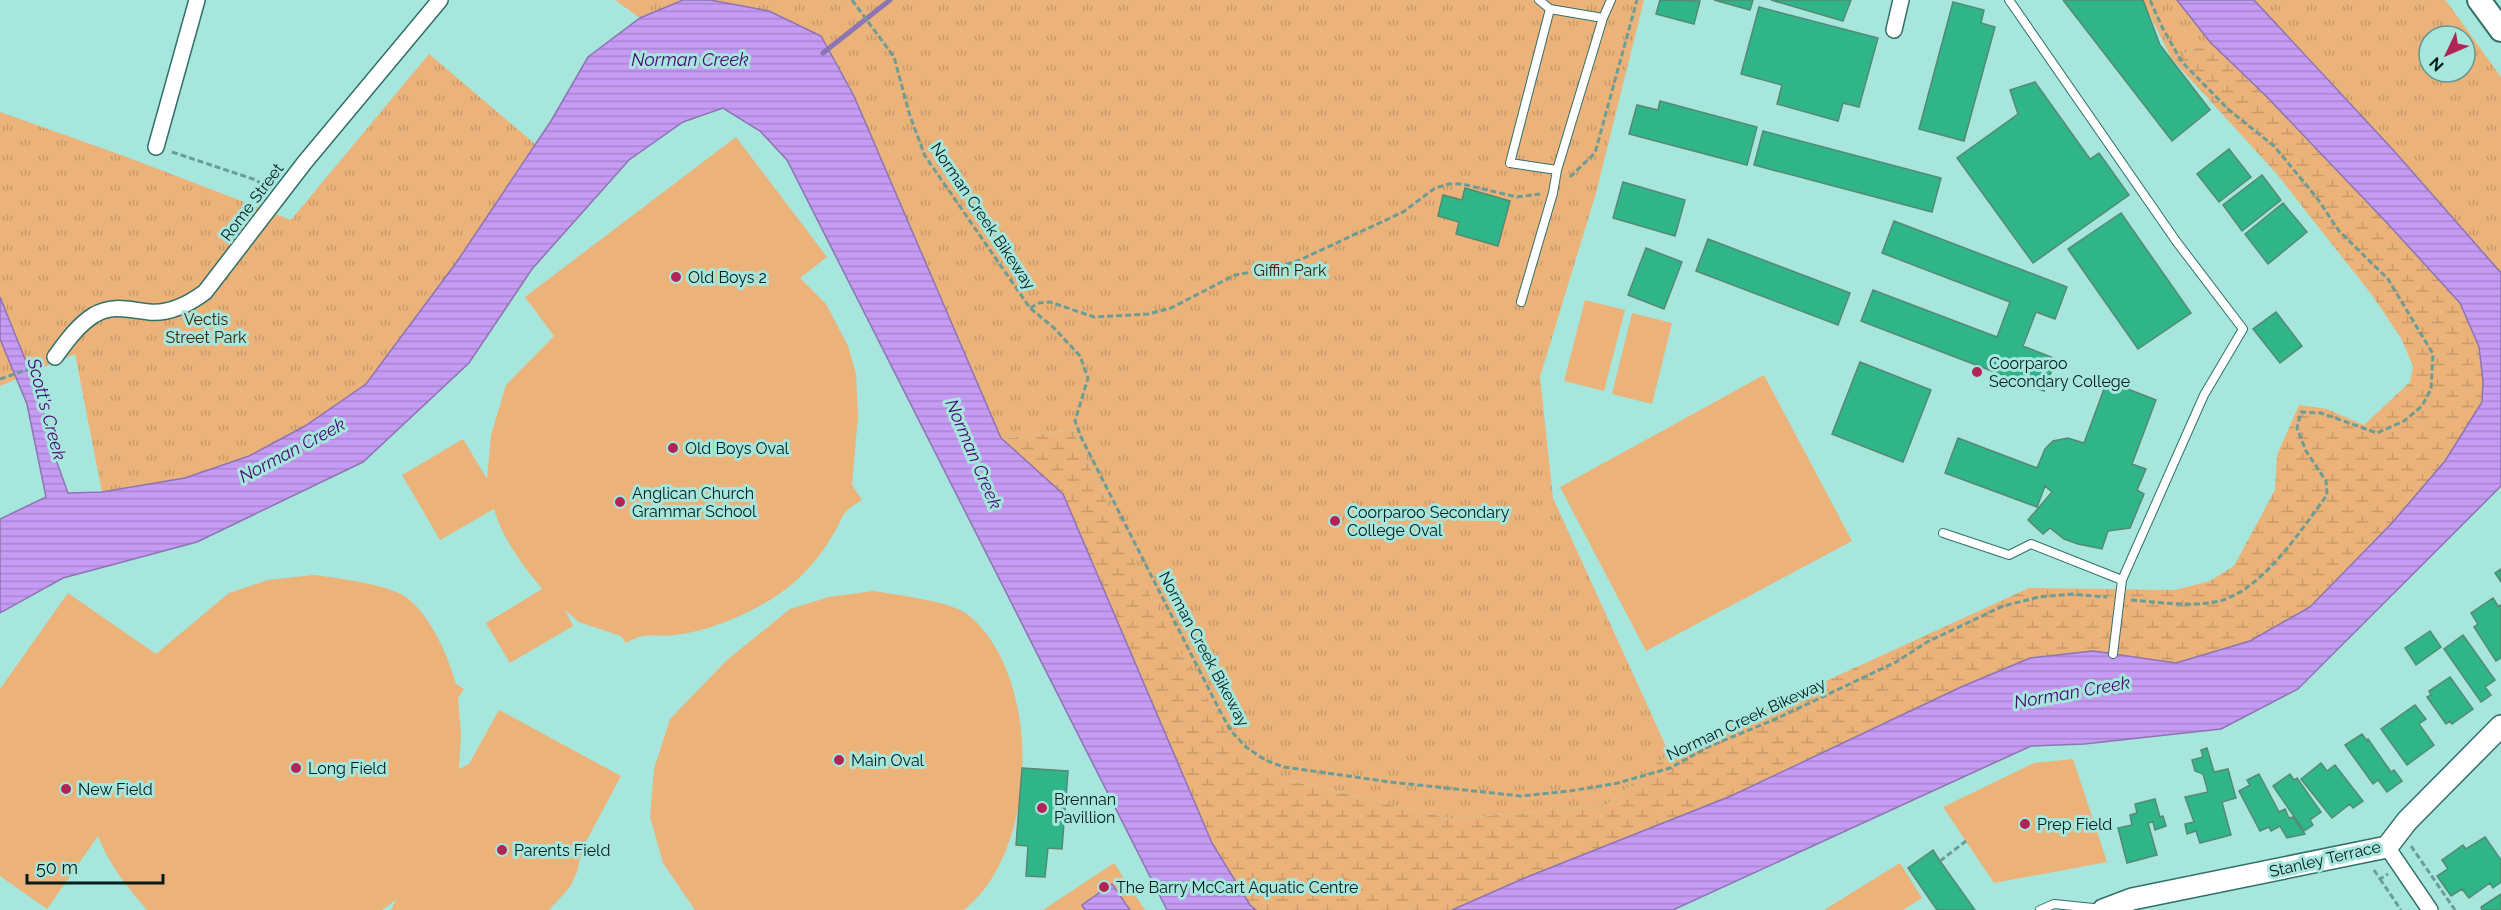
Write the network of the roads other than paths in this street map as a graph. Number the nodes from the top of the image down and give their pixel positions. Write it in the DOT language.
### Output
graph roads {
  1 [pos="197,0"];
  2 [pos="440,0"];
  3 [pos="1539,0"];
  4 [pos="1611,0"];
  5 [pos="1901,0"];
  6 [pos="2009,0"];
  7 [pos="2479,0"];
  8 [pos="1550,9"];
  9 [pos="1603,18"];
  10 [pos="1894,30"];
  11 [pos="2501,30"];
  12 [pos="156,147"];
  13 [pos="1557,170"];
  14 [pos="1521,302"];
  15 [pos="52,360"];
  16 [pos="1943,533"];
  17 [pos="2122,580"];
  18 [pos="2113,654"];
  19 [pos="2501,726"];
  20 [pos="2387,847"];
  21 [pos="2104,909"];
  22 [pos="2040,910"];
  23 [pos="2430,910"];
  1 -- 12 [label="street"];
  2 -- 15 [label="street, Rome Street"];
  3 -- 8 [label="lane"];
  4 -- 9 [label="lane"];
  5 -- 10 [label="street"];
  6 -- 17 [label="lane"];
  7 -- 11 [label="main road"];
  8 -- 9 [label="lane"];
  8 -- 13 [label="lane"];
  9 -- 13 [label="lane"];
  13 -- 14 [label="lane"];
  16 -- 17 [label="lane"];
  17 -- 18 [label="lane"];
  19 -- 20 [label="street, Stanley Terrace"];
  20 -- 21 [label="street, Stanley Terrace"];
  20 -- 23 [label="street"];
  21 -- 22 [label="lane"];
}
